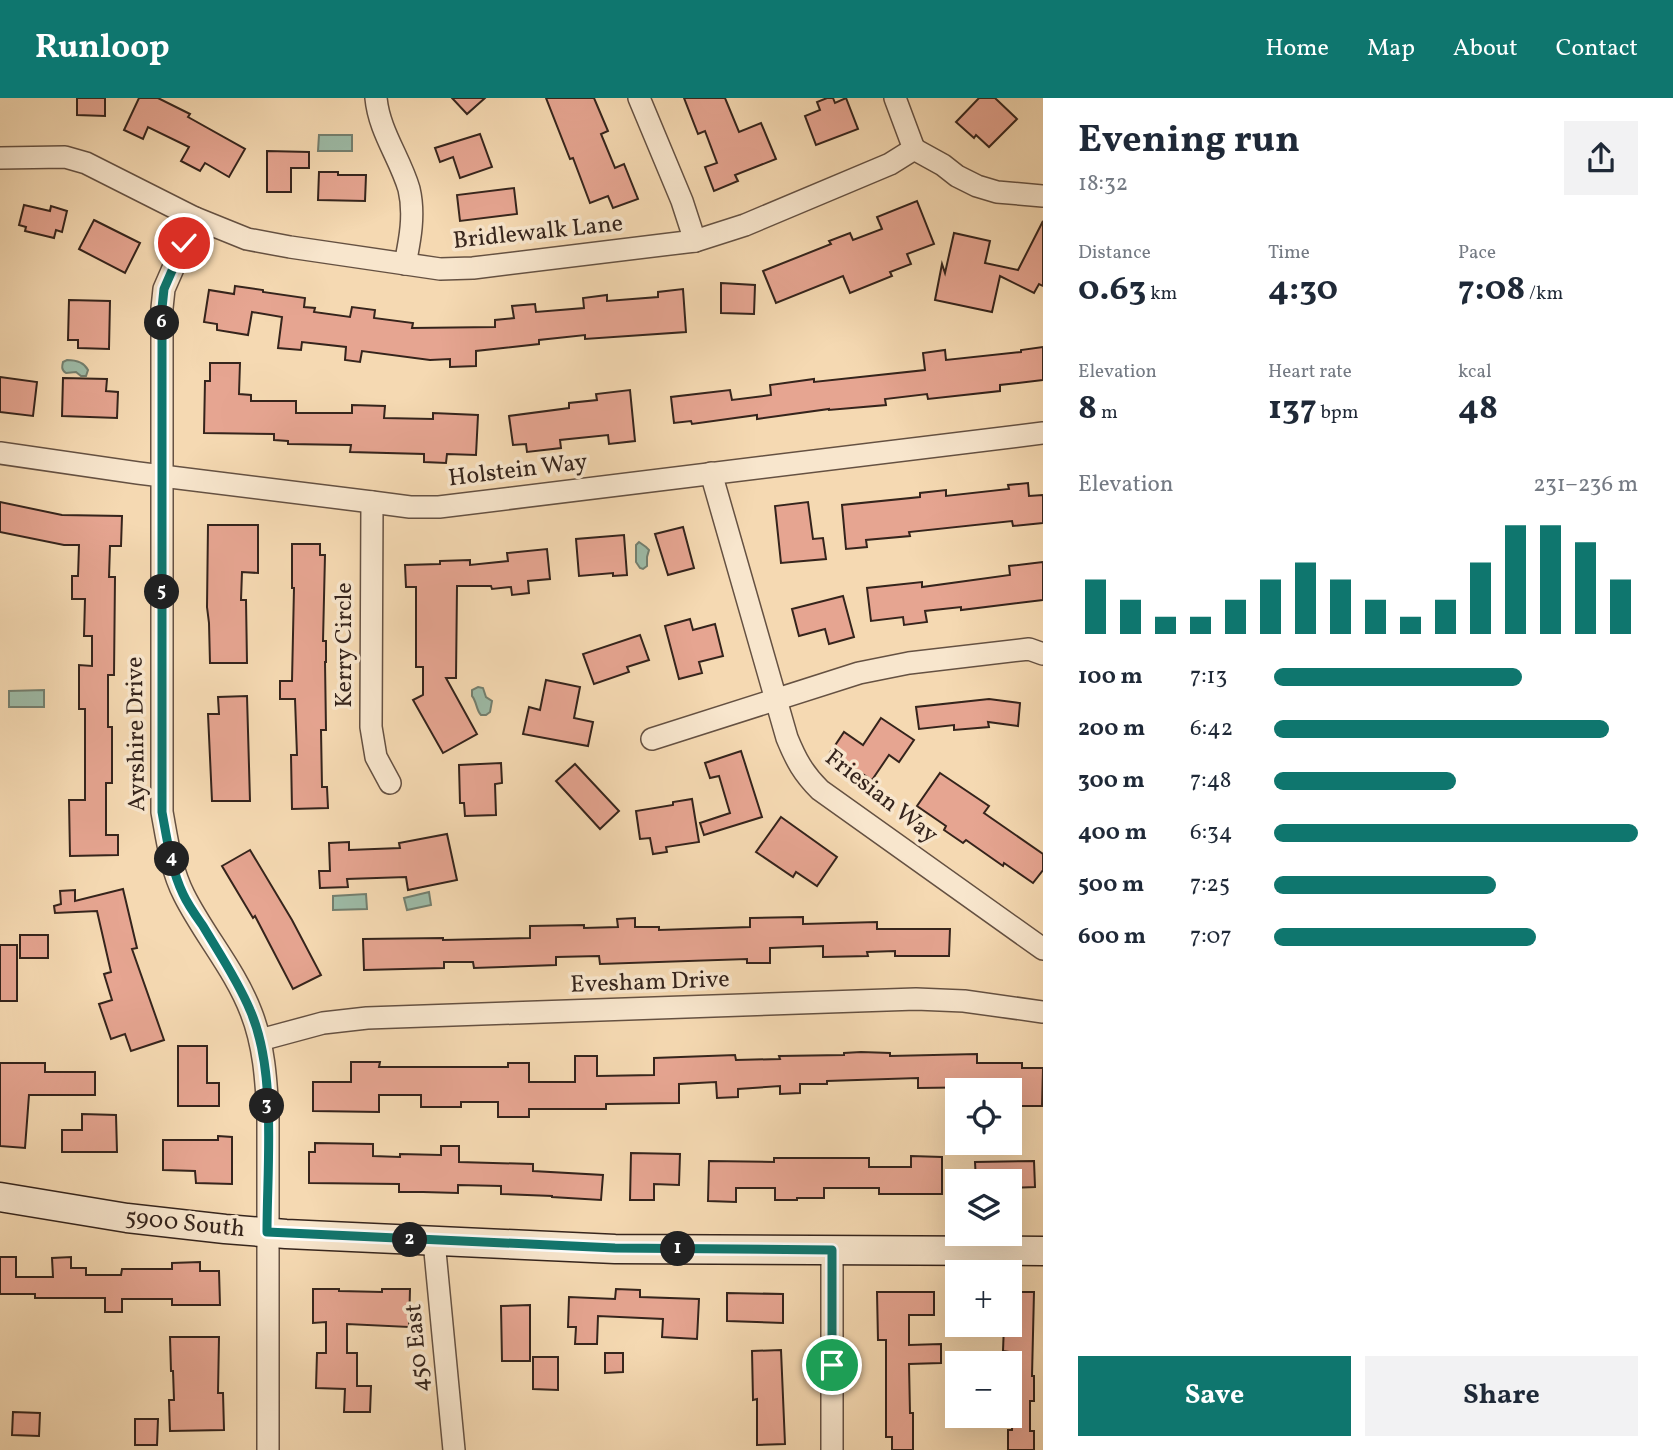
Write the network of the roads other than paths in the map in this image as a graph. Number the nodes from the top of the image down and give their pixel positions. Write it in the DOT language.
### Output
graph roads {
  1 [pos="376,98"];
  2 [pos="639,98"];
  3 [pos="895,98"];
  4 [pos="914,149"];
  5 [pos="0,158"];
  6 [pos="1043,196"];
  7 [pos="195,218"];
  8 [pos="695,241"];
  9 [pos="405,264"];
  10 [pos="1043,433"];
  11 [pos="0,453"];
  12 [pos="711,473"];
  13 [pos="162,475"];
  14 [pos="373,502"];
  15 [pos="1043,654"];
  16 [pos="776,701"];
  17 [pos="652,739"];
  18 [pos="390,783"];
  19 [pos="1043,948"];
  20 [pos="1043,1012"];
  21 [pos="260,1040"];
  22 [pos="0,1196"];
  23 [pos="267,1232"];
  24 [pos="434,1241"];
  25 [pos="832,1250"];
  26 [pos="1043,1251"];
  27 [pos="268,1450"];
  28 [pos="454,1450"];
  29 [pos="832,1450"];
  1 -- 9 [label="street"];
  2 -- 8 [label="street"];
  3 -- 4 [label="street"];
  4 -- 6 [label="street"];
  4 -- 8 [label="street, Bridlewalk Lane"];
  5 -- 7 [label="street, Bridlewalk Lane"];
  7 -- 9 [label="street, Bridlewalk Lane"];
  7 -- 13 [label="street, Ayrshire Drive"];
  8 -- 9 [label="street, Bridlewalk Lane"];
  10 -- 12 [label="street, Holstein Way"];
  11 -- 13 [label="street, Holstein Way"];
  12 -- 14 [label="street, Holstein Way"];
  12 -- 16 [label="street, Friesian Way"];
  13 -- 14 [label="street, Holstein Way"];
  13 -- 21 [label="street, Ayrshire Drive"];
  14 -- 18 [label="street, Kerry Circle"];
  15 -- 16 [label="street"];
  16 -- 17 [label="street"];
  16 -- 19 [label="street, Friesian Way"];
  20 -- 21 [label="street, Evesham Drive"];
  21 -- 23 [label="street, Ayrshire Drive"];
  22 -- 23 [label="main road, 5900 South"];
  23 -- 24 [label="main road, 5900 South"];
  23 -- 27 [label="street, Ayrshire Drive"];
  24 -- 25 [label="main road, 5900 South"];
  24 -- 28 [label="street, 450 East"];
  25 -- 26 [label="main road, 5900 South"];
  25 -- 29 [label="street"];
}
